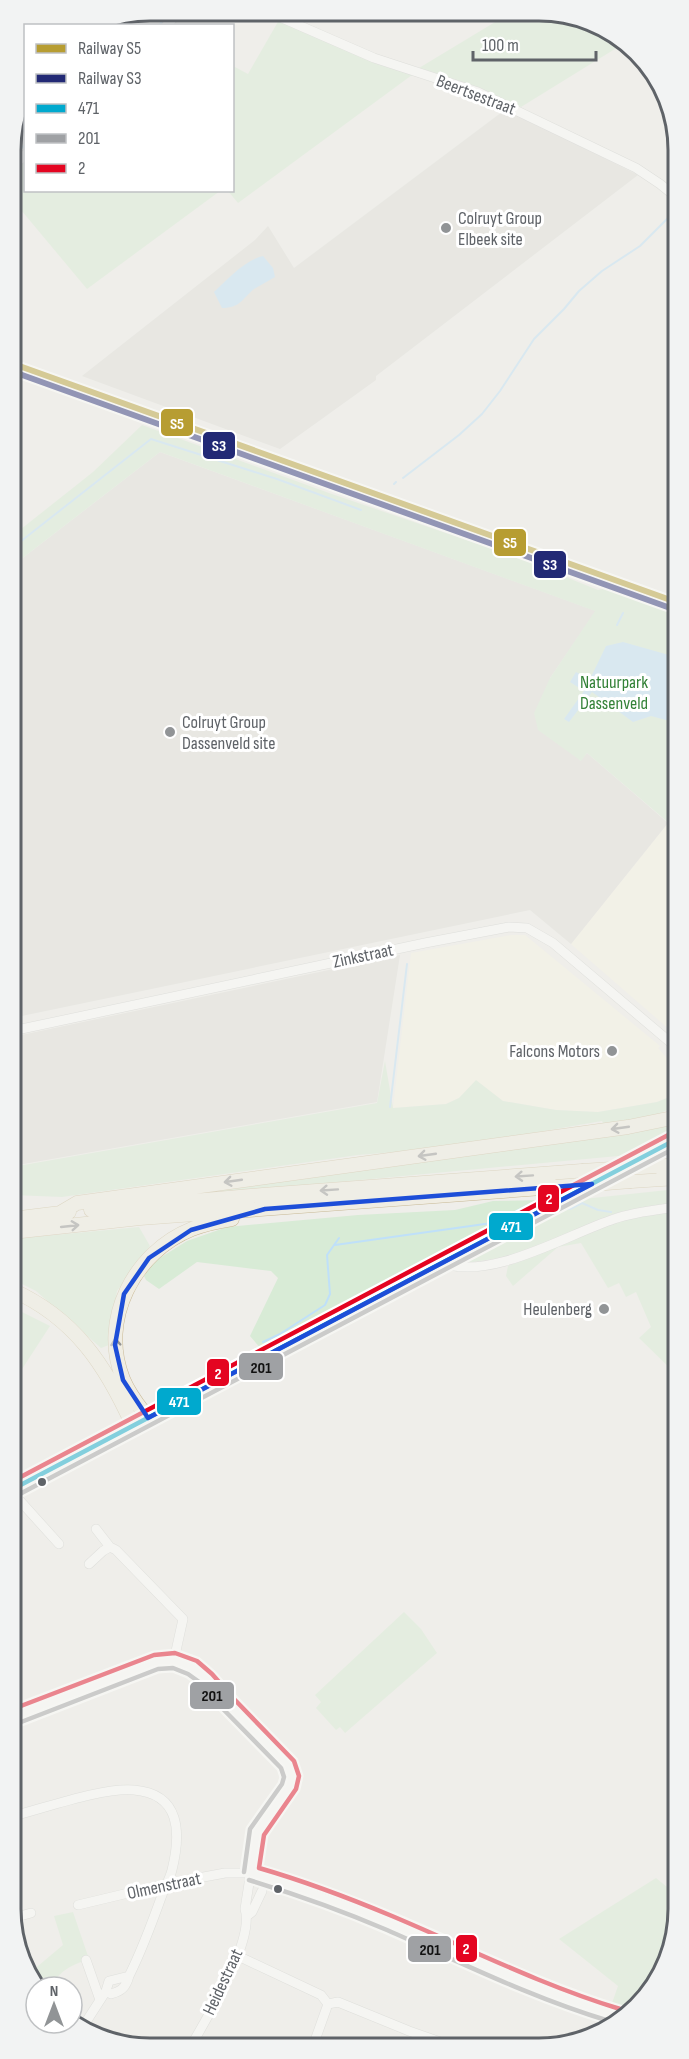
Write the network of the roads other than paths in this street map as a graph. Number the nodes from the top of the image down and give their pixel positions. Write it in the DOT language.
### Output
graph roads {
  1 [pos="289,21"];
  2 [pos="668,190"];
  3 [pos="21,1029"];
  4 [pos="668,1040"];
  5 [pos="668,1113"];
  6 [pos="668,1118"];
  7 [pos="654,1121"];
  8 [pos="668,1144"];
  9 [pos="668,1165"];
  10 [pos="668,1179"];
  11 [pos="265,1209"];
  12 [pos="668,1209"];
  13 [pos="60,1213"];
  14 [pos="21,1218"];
  15 [pos="21,1231"];
  16 [pos="442,1263"];
  17 [pos="21,1294"];
  18 [pos="148,1418"];
  19 [pos="133,1426"];
  20 [pos="21,1487"];
  21 [pos="21,1500"];
  22 [pos="96,1529"];
  23 [pos="59,1544"];
  24 [pos="110,1547"];
  25 [pos="89,1564"];
  26 [pos="174,1660"];
  27 [pos="21,1714"];
  28 [pos="21,1814"];
  29 [pos="172,1871"];
  30 [pos="251,1873"];
  31 [pos="182,1881"];
  32 [pos="166,1884"];
  33 [pos="262,1891"];
  34 [pos="78,1905"];
  35 [pos="31,1913"];
  36 [pos="21,1916"];
  37 [pos="247,1916"];
  38 [pos="238,1956"];
  39 [pos="86,1960"];
  40 [pos="129,1976"];
  41 [pos="103,1995"];
  42 [pos="328,2004"];
  43 [pos="606,2012"];
  44 [pos="613,2014"];
  45 [pos="605,2020"];
  46 [pos="86,2021"];
  47 [pos="194,2038"];
  48 [pos="316,2038"];
  49 [pos="429,2038"];
  1 -- 2 [label="street, Beertsestraat"];
  3 -- 4 [label="street, Zinkstraat"];
  5 -- 7 [label="highway"];
  6 -- 7 [label="highway"];
  7 -- 13 [label="highway, one-way"];
  8 -- 16 [label="main road"];
  9 -- 13 [label="highway, one-way, bridge"];
  10 -- 11 [label="highway, bridge"];
  15 -- 11 [label="highway, one-way"];
  18 -- 11 [label="highway, one-way"];
  12 -- 16 [label="street"];
  13 -- 14 [label="highway"];
  16 -- 18 [label="main road"];
  17 -- 19 [label="highway"];
  18 -- 19 [label="main road"];
  19 -- 20 [label="main road"];
  21 -- 23 [label="street"];
  22 -- 24 [label="street"];
  24 -- 25 [label="street"];
  24 -- 26 [label="street"];
  26 -- 27 [label="street"];
  26 -- 30 [label="street, Heidestraat"];
  28 -- 29 [label="street"];
  29 -- 31 [label="street"];
  29 -- 32 [label="street"];
  30 -- 31 [label="street, Olmenstraat"];
  30 -- 37 [label="street, Heidestraat"];
  30 -- 43 [label="street, Olmenstraat"];
  31 -- 32 [label="street, Olmenstraat"];
  32 -- 34 [label="street, Olmenstraat"];
  32 -- 40 [label="street"];
  33 -- 37 [label="street, Heidestraat"];
  35 -- 36 [label="street"];
  37 -- 38 [label="street, Heidestraat"];
  38 -- 42 [label="street"];
  38 -- 47 [label="street, Heidestraat"];
  39 -- 41 [label="street"];
  40 -- 41 [label="street"];
  40 -- 41 [label="street"];
  41 -- 46 [label="street"];
  42 -- 48 [label="street"];
  42 -- 49 [label="street"];
  43 -- 44 [label="street, Olmenstraat"];
  43 -- 45 [label="street"];
}
